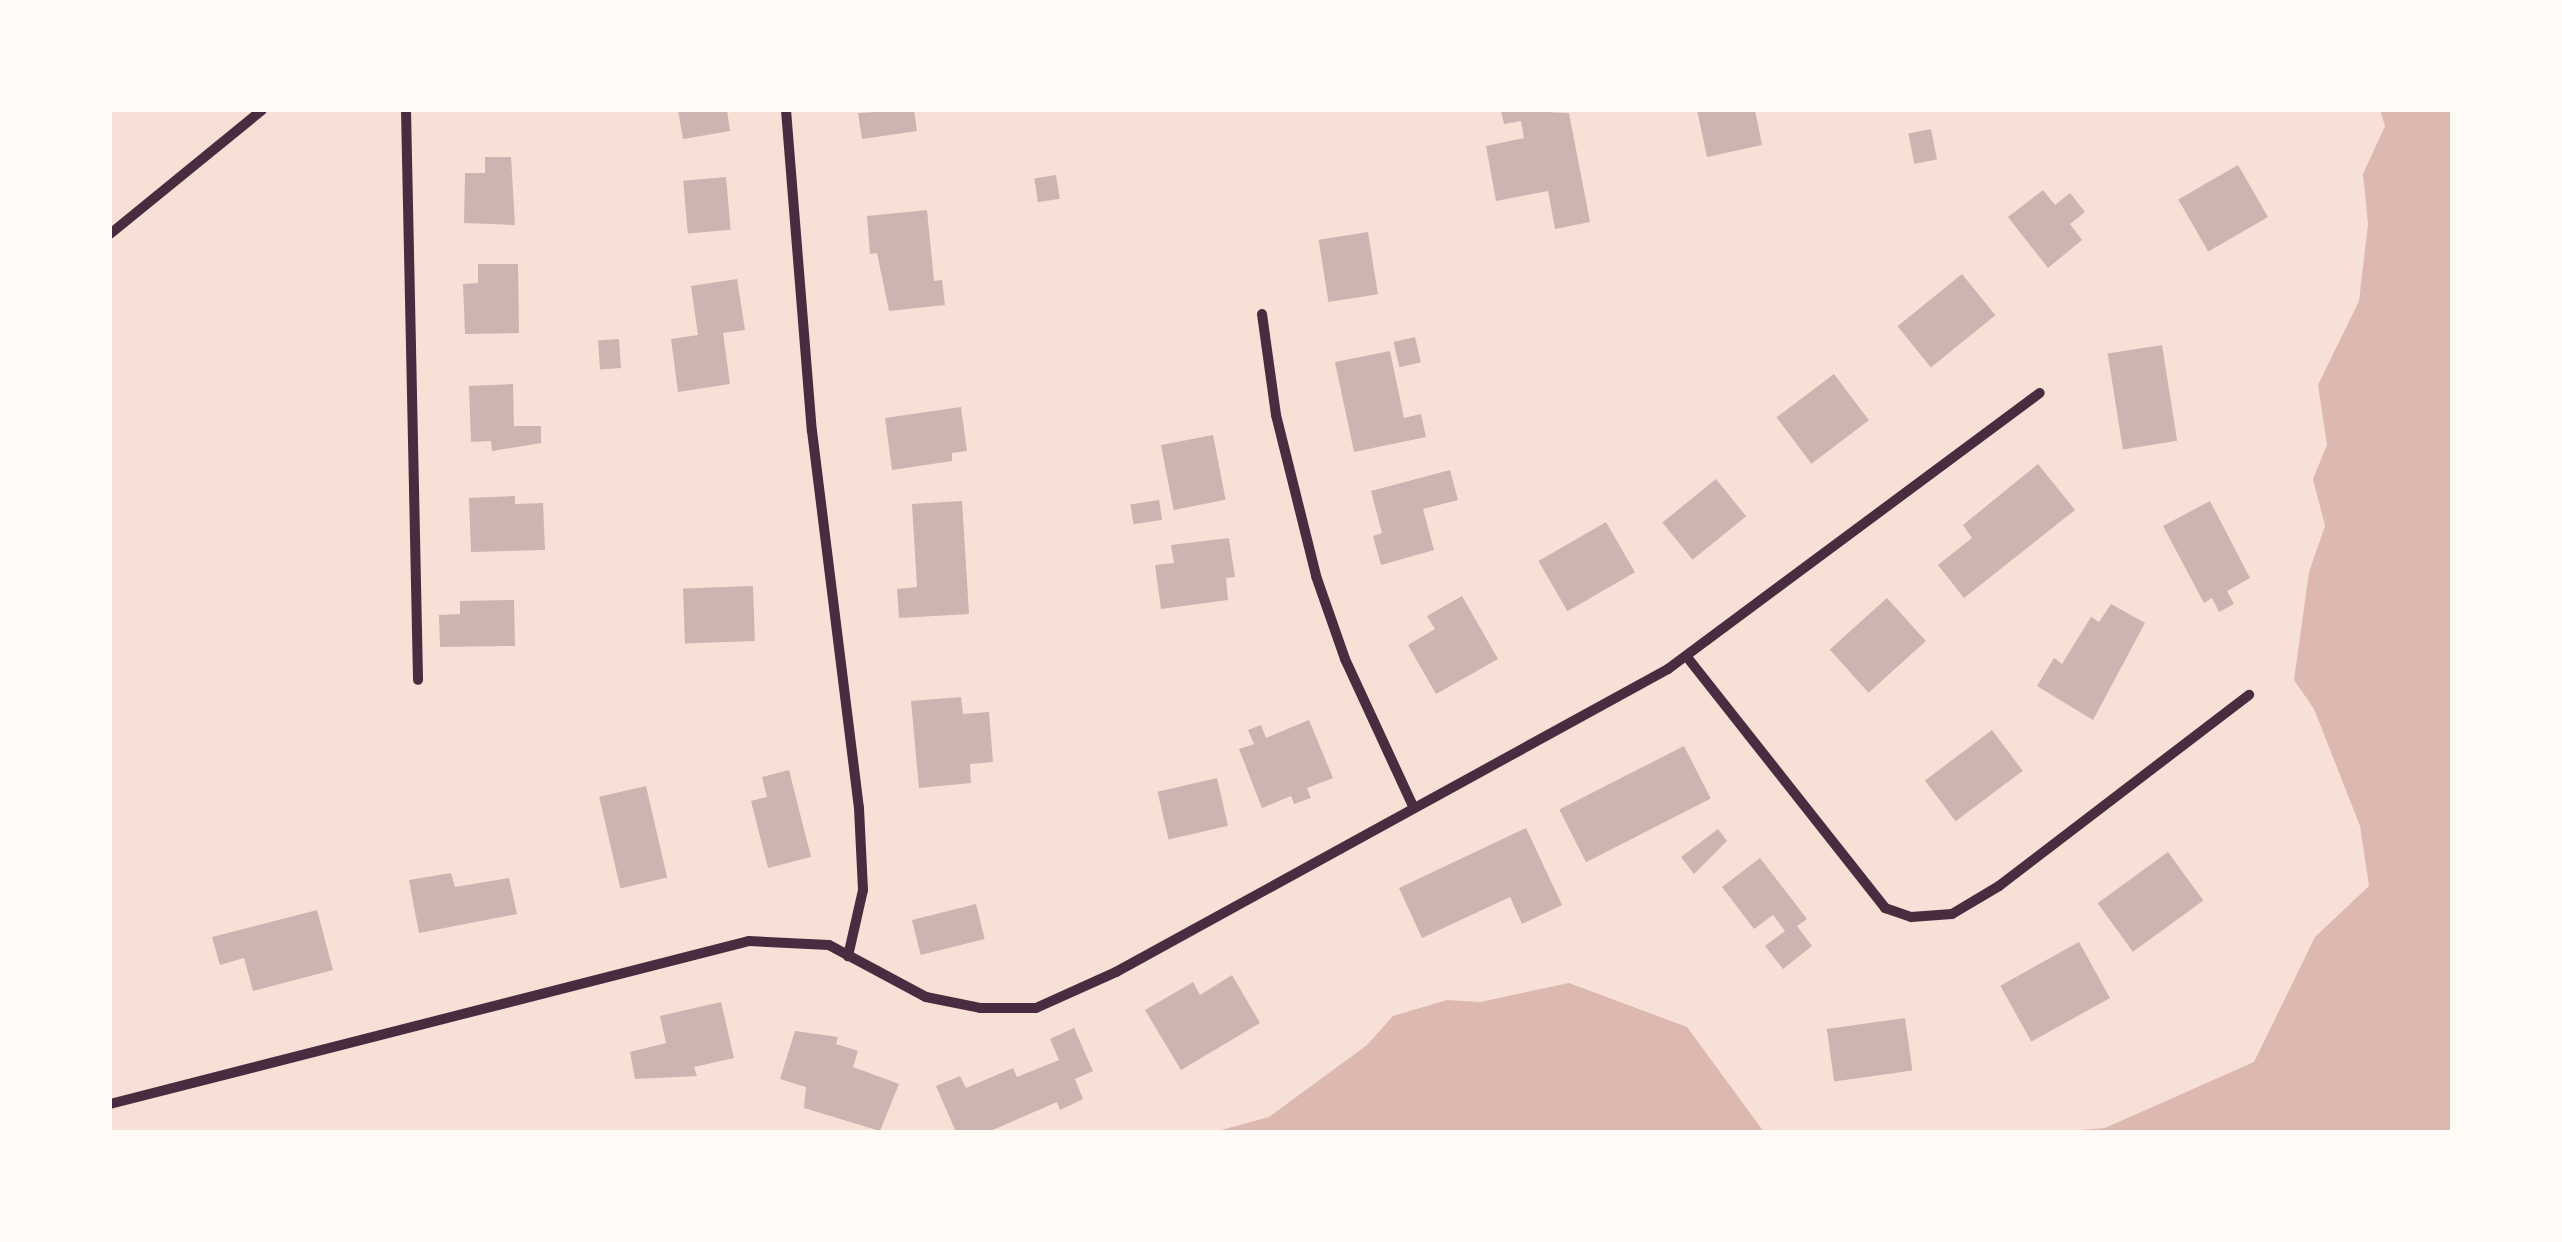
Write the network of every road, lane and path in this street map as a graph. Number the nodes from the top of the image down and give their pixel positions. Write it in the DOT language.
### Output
graph roads {
  1 [pos="262,110"];
  2 [pos="406,110"];
  3 [pos="786,110"];
  4 [pos="110,234"];
  5 [pos="1262,314"];
  6 [pos="2040,393"];
  7 [pos="1687,657"];
  8 [pos="418,680"];
  9 [pos="2249,696"];
  10 [pos="1414,808"];
  11 [pos="848,956"];
  12 [pos="110,1104"];
  1 -- 4 [label="street"];
  2 -- 8 [label="street"];
  3 -- 11 [label="street"];
  5 -- 10 [label="street"];
  6 -- 7 [label="street"];
  7 -- 9 [label="street"];
  7 -- 10 [label="street"];
  10 -- 11 [label="street"];
  11 -- 12 [label="street"];
}
